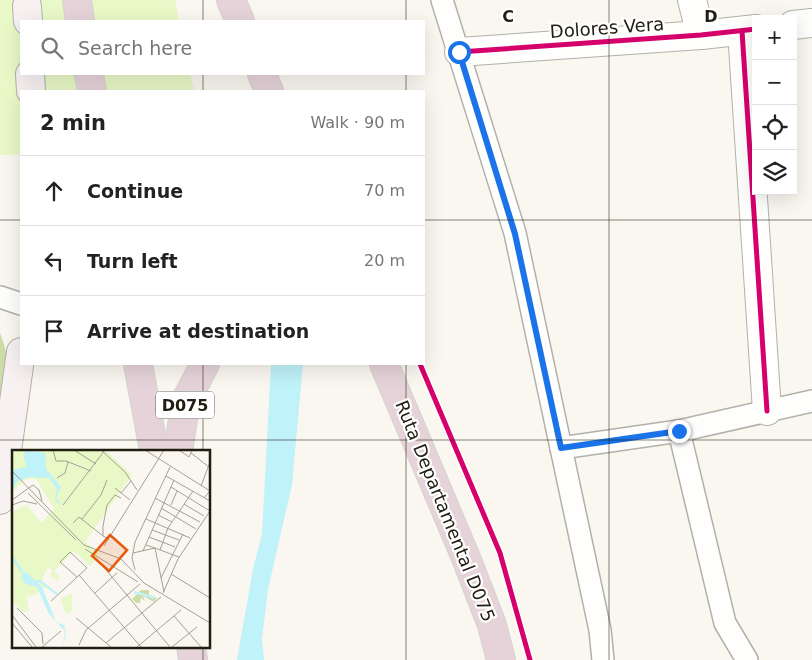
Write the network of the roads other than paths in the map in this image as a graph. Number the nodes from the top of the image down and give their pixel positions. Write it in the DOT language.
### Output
graph roads {
  1 [pos="77,0"];
  2 [pos="231,0"];
  3 [pos="442,0"];
  4 [pos="692,0"];
  5 [pos="80,20"];
  6 [pos="240,20"];
  7 [pos="812,23"];
  8 [pos="797,25"];
  9 [pos="749,30"];
  10 [pos="701,35"];
  11 [pos="459,52"];
  12 [pos="30,75"];
  13 [pos="89,75"];
  14 [pos="262,75"];
  15 [pos="31,90"];
  16 [pos="92,90"];
  17 [pos="269,90"];
  18 [pos="0,297"];
  19 [pos="20,304"];
  20 [pos="20,359"];
  21 [pos="138,365"];
  22 [pos="204,365"];
  23 [pos="371,365"];
  24 [pos="384,365"];
  25 [pos="812,401"];
  26 [pos="767,411"];
  27 [pos="679,431"];
  28 [pos="561,448"];
  29 [pos="154,450"];
  30 [pos="178,450"];
  31 [pos="0,500"];
  32 [pos="466,558"];
  33 [pos="501,660"];
  34 [pos="603,660"];
  35 [pos="747,660"];
  1 -- 5 [label="highway"];
  2 -- 6 [label="highway"];
  3 -- 11 [label="lane"];
  4 -- 10 [label="street"];
  7 -- 8 [label="street"];
  9 -- 10 [label="street, Dolores Vera"];
  9 -- 26 [label="street"];
  10 -- 11 [label="street, Dolores Vera"];
  11 -- 28 [label="lane"];
  12 -- 15 [label="street"];
  13 -- 16 [label="highway"];
  14 -- 17 [label="highway"];
  18 -- 19 [label="lane"];
  20 -- 31 [label="street"];
  21 -- 29 [label="highway, D075"];
  22 -- 30 [label="highway, D075"];
  23 -- 32 [label="highway"];
  24 -- 32 [label="highway, Ruta Departamental D075"];
  25 -- 26 [label="lane"];
  26 -- 27 [label="lane"];
  27 -- 28 [label="lane"];
  27 -- 35 [label="lane"];
  28 -- 34 [label="lane"];
  32 -- 33 [label="highway, Ruta Departamental D075"];
}
